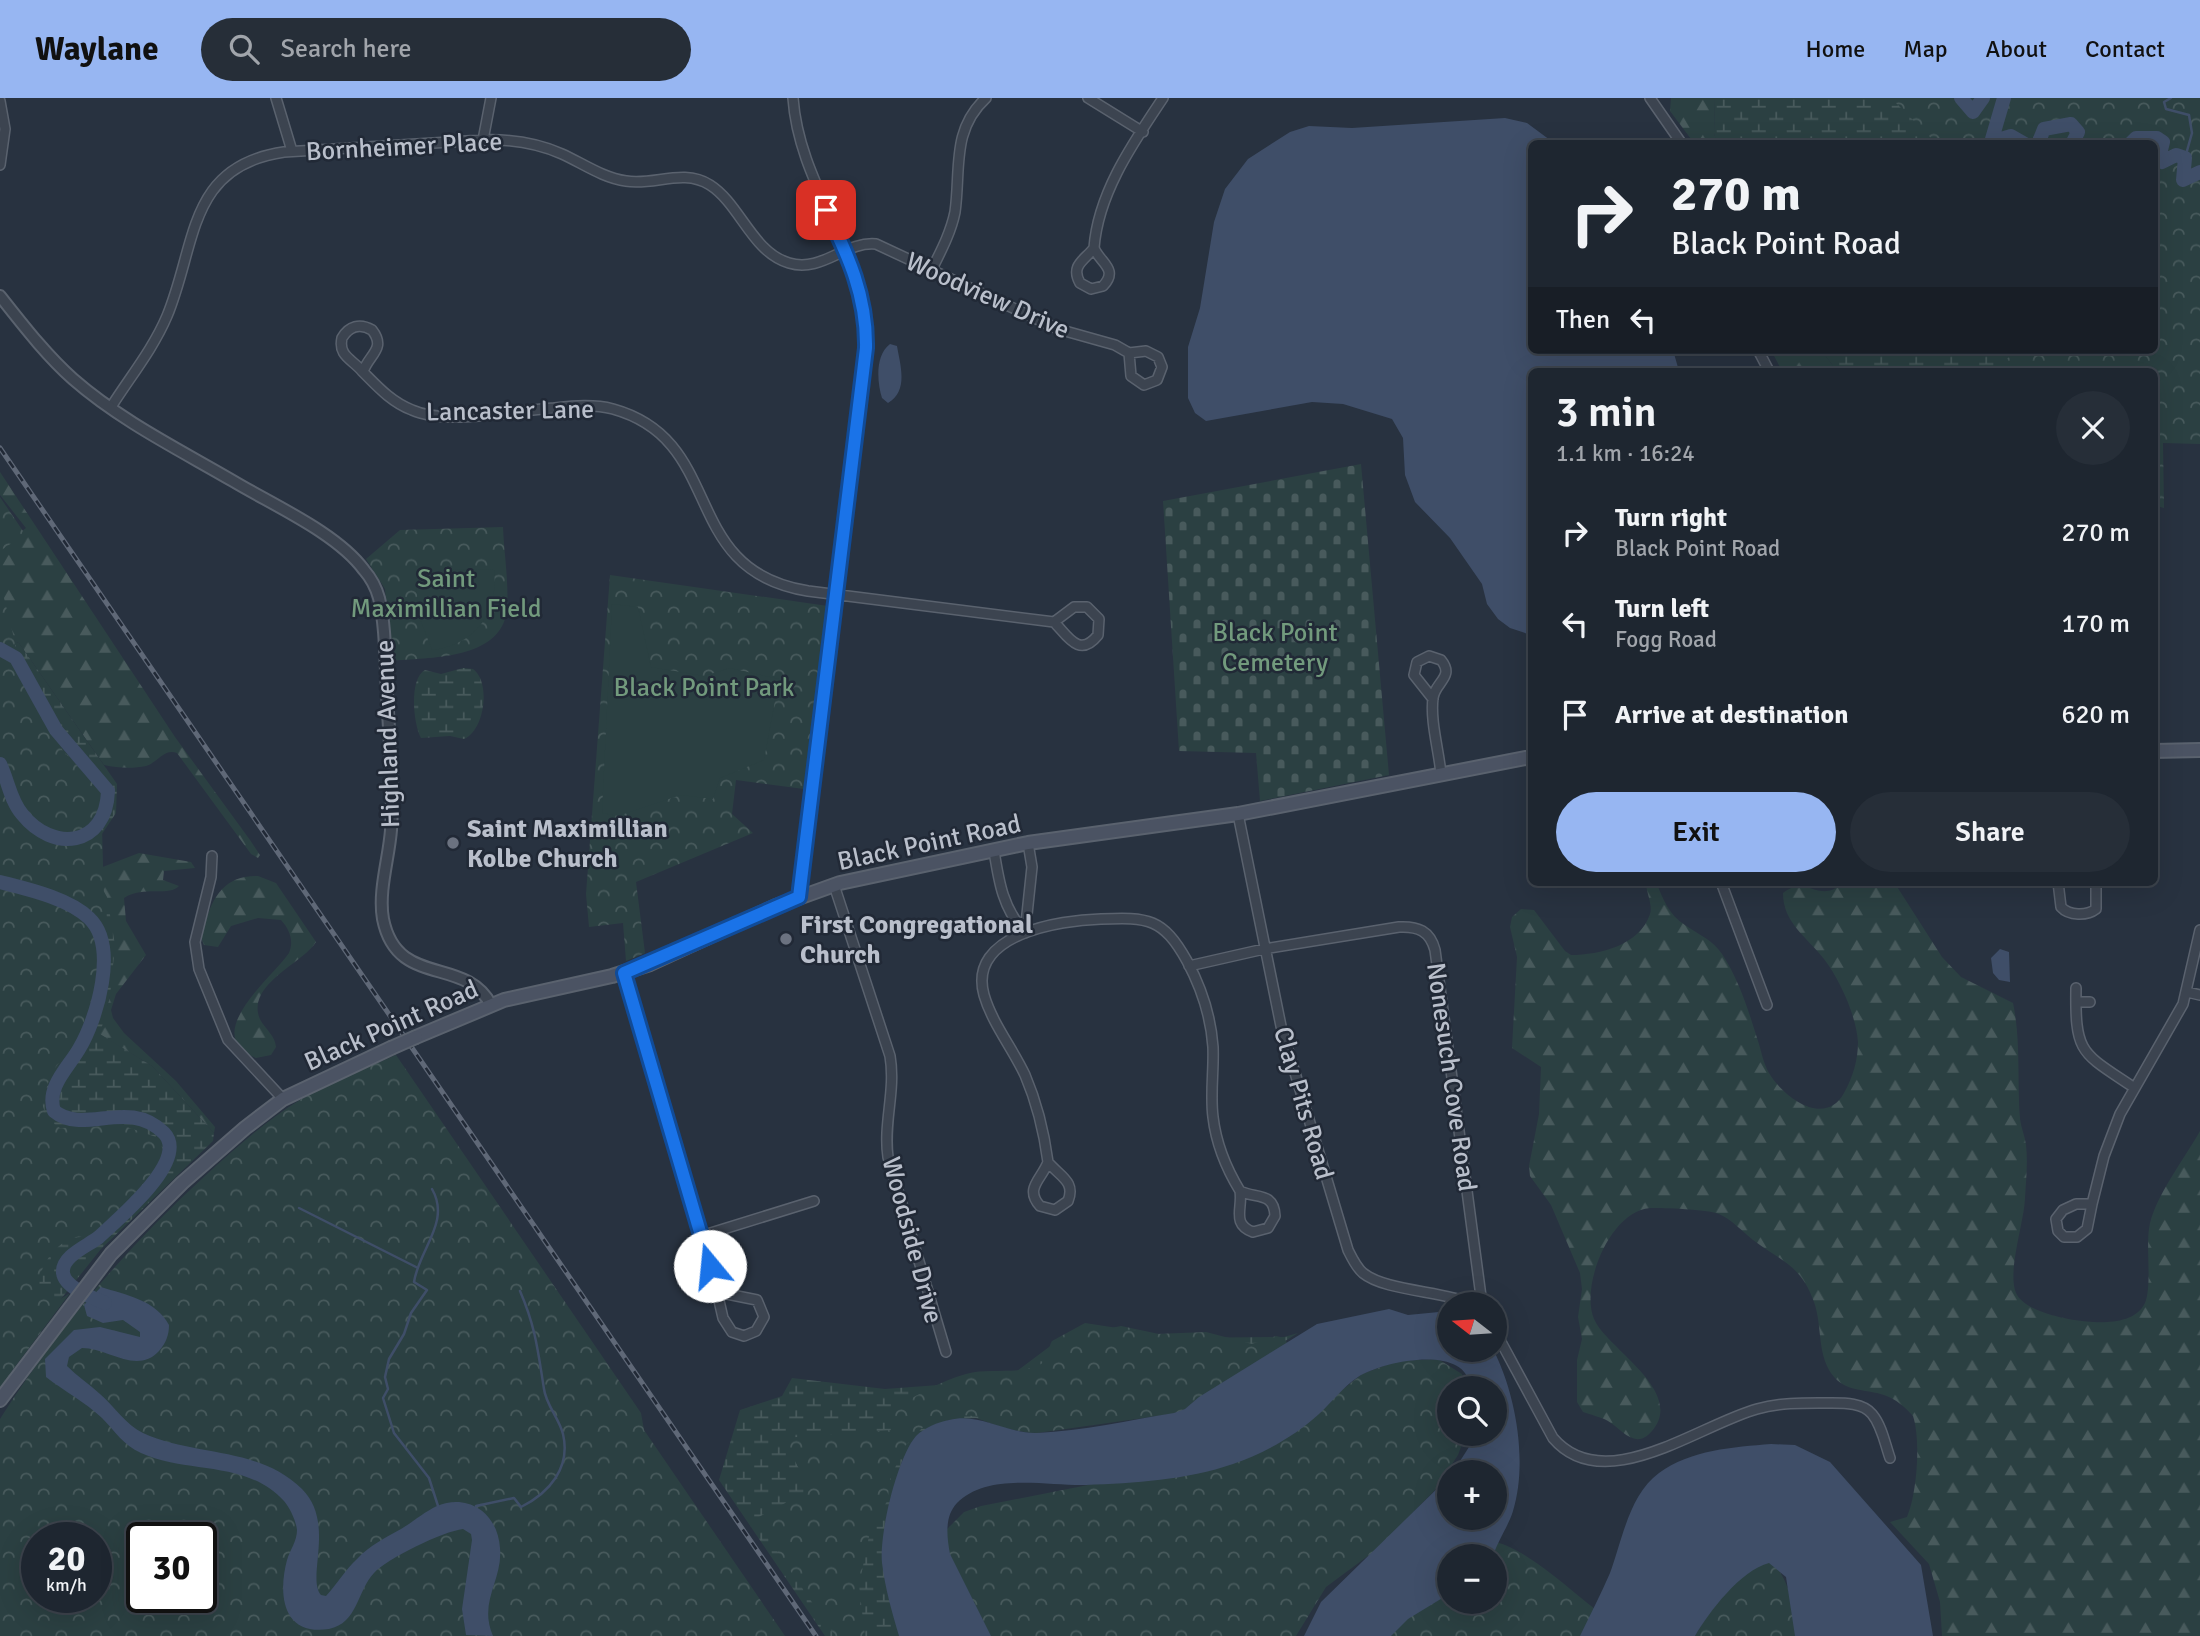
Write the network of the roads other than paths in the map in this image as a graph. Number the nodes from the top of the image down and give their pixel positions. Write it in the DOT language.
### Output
graph roads {
  1 [pos="276,98"];
  2 [pos="491,98"];
  3 [pos="793,98"];
  4 [pos="986,98"];
  5 [pos="1088,98"];
  6 [pos="1163,98"];
  7 [pos="1650,98"];
  8 [pos="0,101"];
  9 [pos="1143,132"];
  10 [pos="484,140"];
  11 [pos="1679,140"];
  12 [pos="292,151"];
  13 [pos="0,165"];
  14 [pos="1094,248"];
  15 [pos="847,252"];
  16 [pos="932,268"];
  17 [pos="0,296"];
  18 [pos="1129,353"];
  19 [pos="363,372"];
  20 [pos="111,407"];
  21 [pos="837,595"];
  22 [pos="1054,622"];
  23 [pos="1433,699"];
  24 [pos="2200,750"];
  25 [pos="2158,751"];
  26 [pos="1528,758"];
  27 [pos="1441,774"];
  28 [pos="1238,814"];
  29 [pos="1028,844"];
  30 [pos="994,851"];
  31 [pos="212,856"];
  32 [pos="834,885"];
  33 [pos="1722,886"];
  34 [pos="2058,886"];
  35 [pos="2096,886"];
  36 [pos="799,897"];
  37 [pos="2200,930"];
  38 [pos="1025,933"];
  39 [pos="1264,949"];
  40 [pos="1189,966"];
  41 [pos="624,973"];
  42 [pos="2076,988"];
  43 [pos="2187,992"];
  44 [pos="2200,995"];
  45 [pos="2076,1002"];
  46 [pos="2090,1002"];
  47 [pos="491,1005"];
  48 [pos="1767,1005"];
  49 [pos="2133,1087"];
  50 [pos="283,1099"];
  51 [pos="1048,1162"];
  52 [pos="1240,1191"];
  53 [pos="814,1201"];
  54 [pos="2092,1205"];
  55 [pos="701,1236"];
  56 [pos="717,1292"];
  57 [pos="1440,1292"];
  58 [pos="1480,1292"];
  59 [pos="946,1352"];
  60 [pos="1507,1353"];
  61 [pos="0,1400"];
  62 [pos="1891,1458"];
  1 -- 12 [label="street"];
  2 -- 10 [label="street"];
  3 -- 15 [label="street"];
  4 -- 16 [label="street"];
  5 -- 9 [label="street"];
  6 -- 9 [label="street"];
  7 -- 11 [label="street"];
  8 -- 13 [label="street"];
  9 -- 14 [label="street"];
  10 -- 12 [label="street, Bornheimer Place"];
  10 -- 15 [label="street, Bornheimer Place"];
  12 -- 20 [label="street, Bornheimer Place"];
  14 -- 14 [label="street"];
  15 -- 16 [label="street, Woodview Drive"];
  15 -- 21 [label="street"];
  16 -- 18 [label="street, Woodview Drive"];
  17 -- 20 [label="street, Highland Avenue"];
  18 -- 18 [label="street, Woodview Drive"];
  19 -- 19 [label="street, Lancaster Lane"];
  19 -- 21 [label="street, Lancaster Lane"];
  20 -- 47 [label="street, Highland Avenue"];
  21 -- 22 [label="street, Lancaster Lane"];
  21 -- 36 [label="street"];
  22 -- 22 [label="street"];
  23 -- 23 [label="street"];
  23 -- 27 [label="street"];
  24 -- 25 [label="main road"];
  26 -- 27 [label="main road, Black Point Road"];
  27 -- 28 [label="main road, Black Point Road"];
  28 -- 29 [label="main road, Black Point Road"];
  28 -- 39 [label="street, Clay Pits Road"];
  29 -- 30 [label="main road, Black Point Road"];
  29 -- 38 [label="street"];
  30 -- 32 [label="main road, Black Point Road"];
  30 -- 38 [label="street"];
  31 -- 50 [label="street"];
  32 -- 36 [label="main road, Black Point Road"];
  32 -- 59 [label="street, Woodside Drive"];
  33 -- 48 [label="street"];
  34 -- 35 [label="street"];
  36 -- 41 [label="main road, Black Point Road"];
  37 -- 43 [label="street"];
  38 -- 40 [label="street"];
  38 -- 51 [label="street"];
  39 -- 40 [label="street"];
  39 -- 57 [label="street, Clay Pits Road"];
  39 -- 58 [label="street, Nonesuch Cove Road"];
  40 -- 52 [label="street"];
  41 -- 47 [label="main road, Black Point Road"];
  41 -- 55 [label="street"];
  42 -- 45 [label="street"];
  43 -- 44 [label="street"];
  43 -- 49 [label="street"];
  45 -- 46 [label="street"];
  45 -- 49 [label="street"];
  47 -- 50 [label="main road, Black Point Road, bridge"];
  49 -- 54 [label="street"];
  50 -- 61 [label="main road, Black Point Road"];
  51 -- 51 [label="street"];
  52 -- 52 [label="street"];
  53 -- 55 [label="street"];
  54 -- 54 [label="street"];
  55 -- 56 [label="street"];
  56 -- 56 [label="street"];
  60 -- 62 [label="street"];
}
